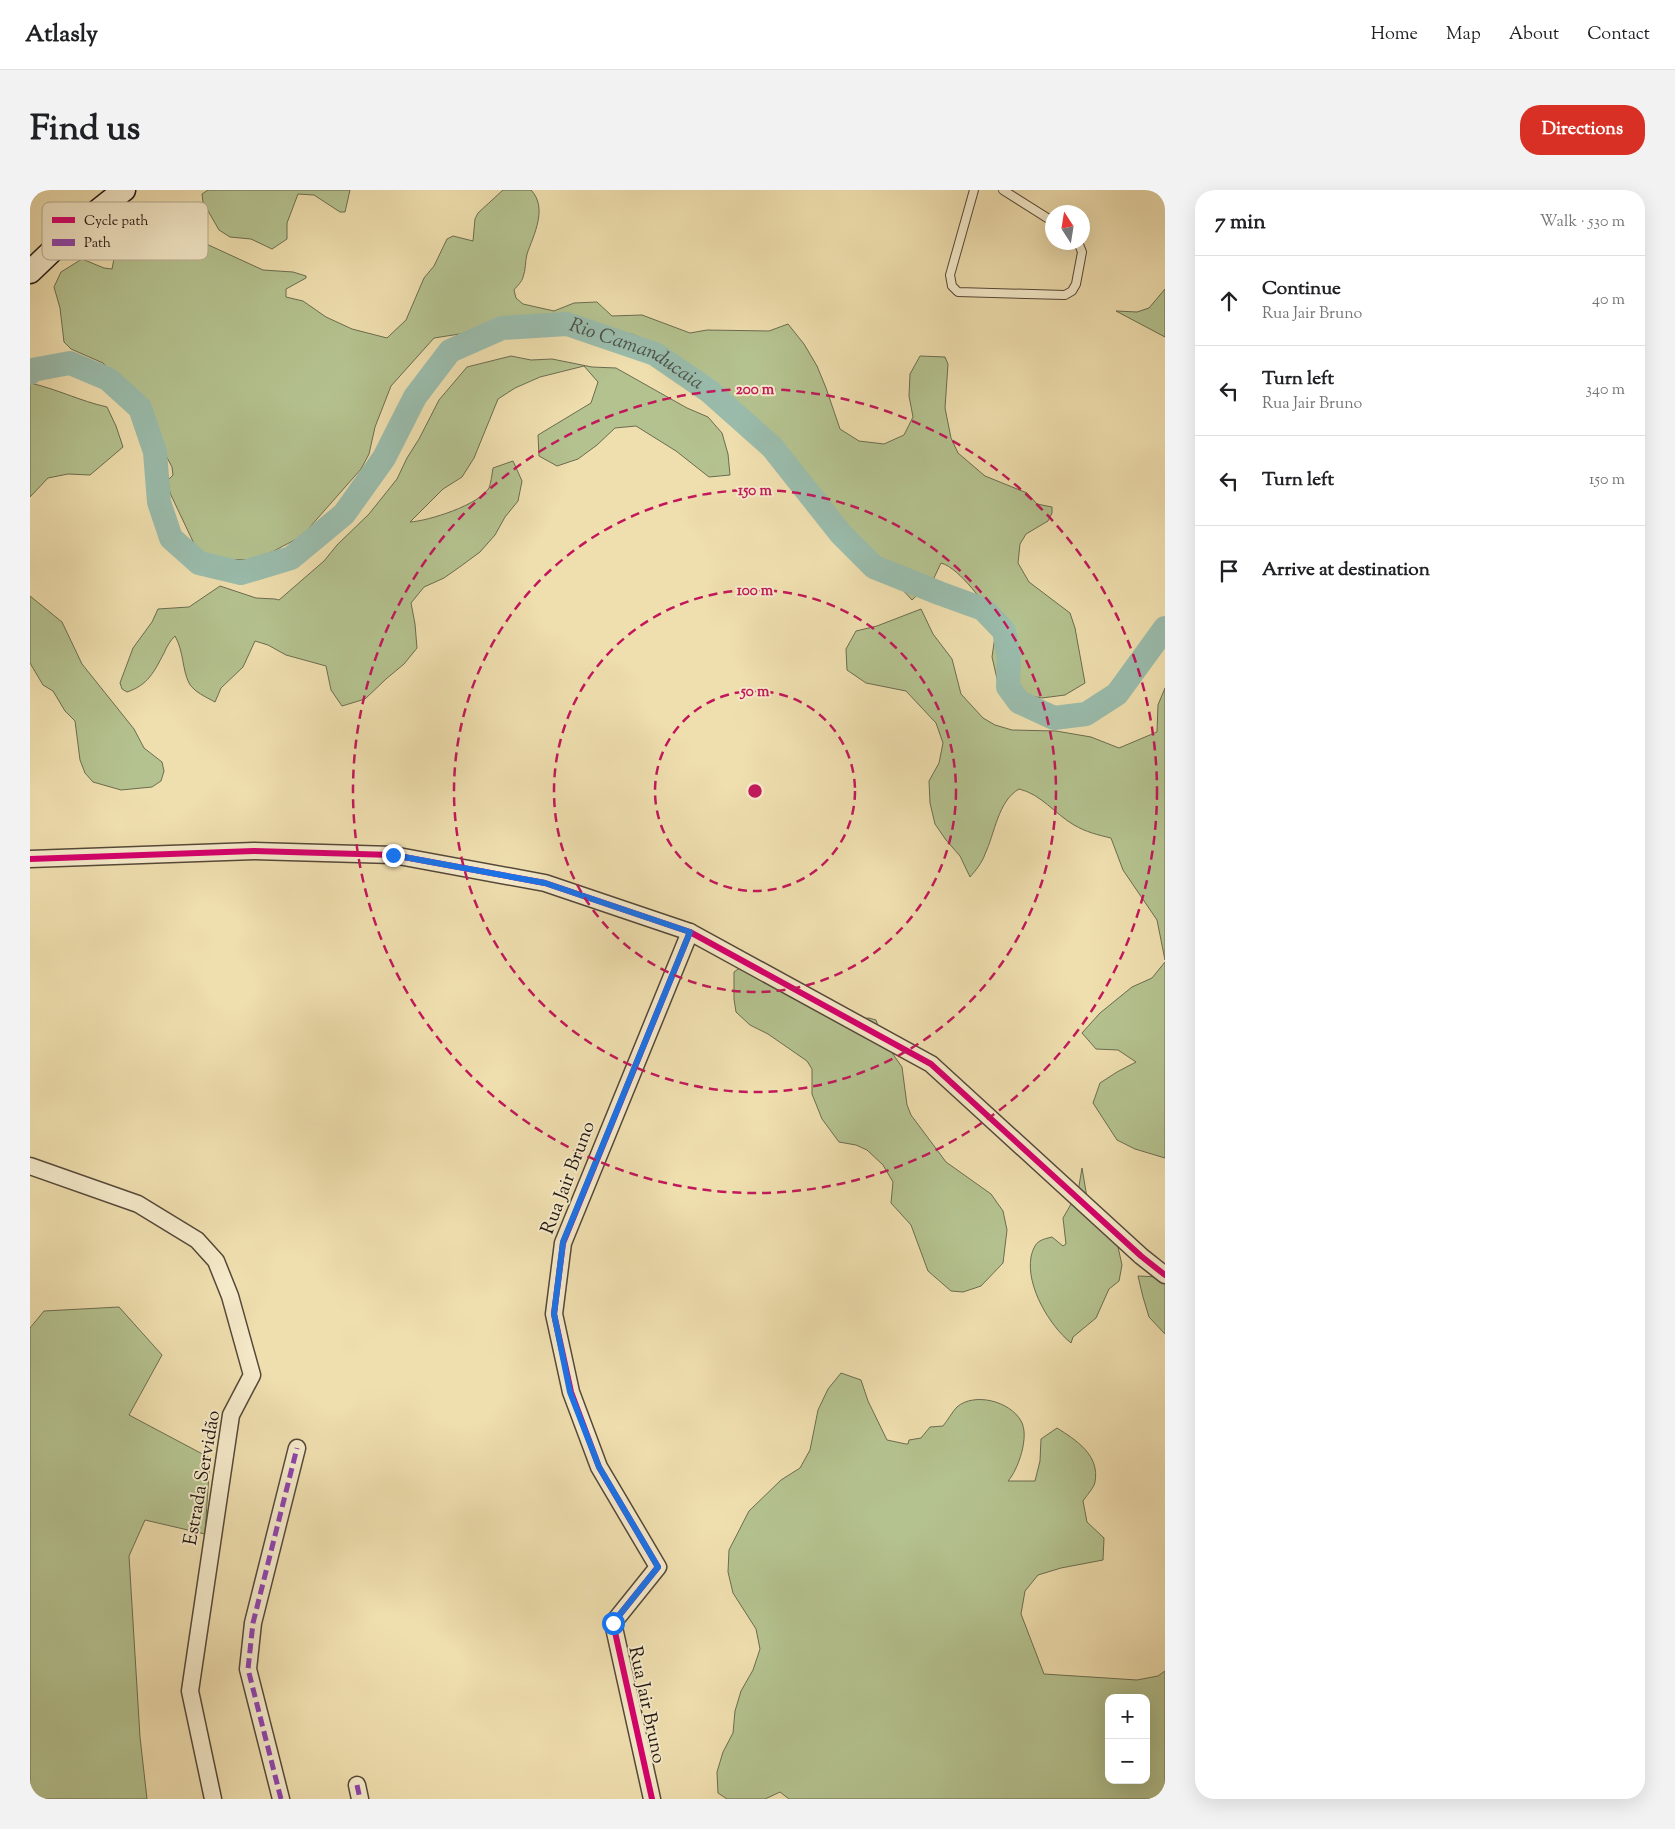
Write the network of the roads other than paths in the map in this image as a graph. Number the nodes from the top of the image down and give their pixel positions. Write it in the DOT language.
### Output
graph roads {
  1 [pos="124,190"];
  2 [pos="974,190"];
  3 [pos="1003,190"];
  4 [pos="109,202"];
  5 [pos="1045,217"];
  6 [pos="1081,250"];
  7 [pos="43,260"];
  8 [pos="30,272"];
  9 [pos="30,859"];
  10 [pos="690,932"];
  11 [pos="30,1166"];
  12 [pos="1165,1275"];
  13 [pos="297,1448"];
  14 [pos="214,1799"];
  15 [pos="281,1799"];
  16 [pos="652,1799"];
  1 -- 4 [label="main road"];
  2 -- 6 [label="lane"];
  3 -- 5 [label="lane"];
  7 -- 8 [label="main road"];
  9 -- 10 [label="street"];
  10 -- 12 [label="street"];
  10 -- 16 [label="street, Rua Jair Bruno"];
  11 -- 14 [label="street, Estrada Servidão"];
  13 -- 15 [label="street"];
}
